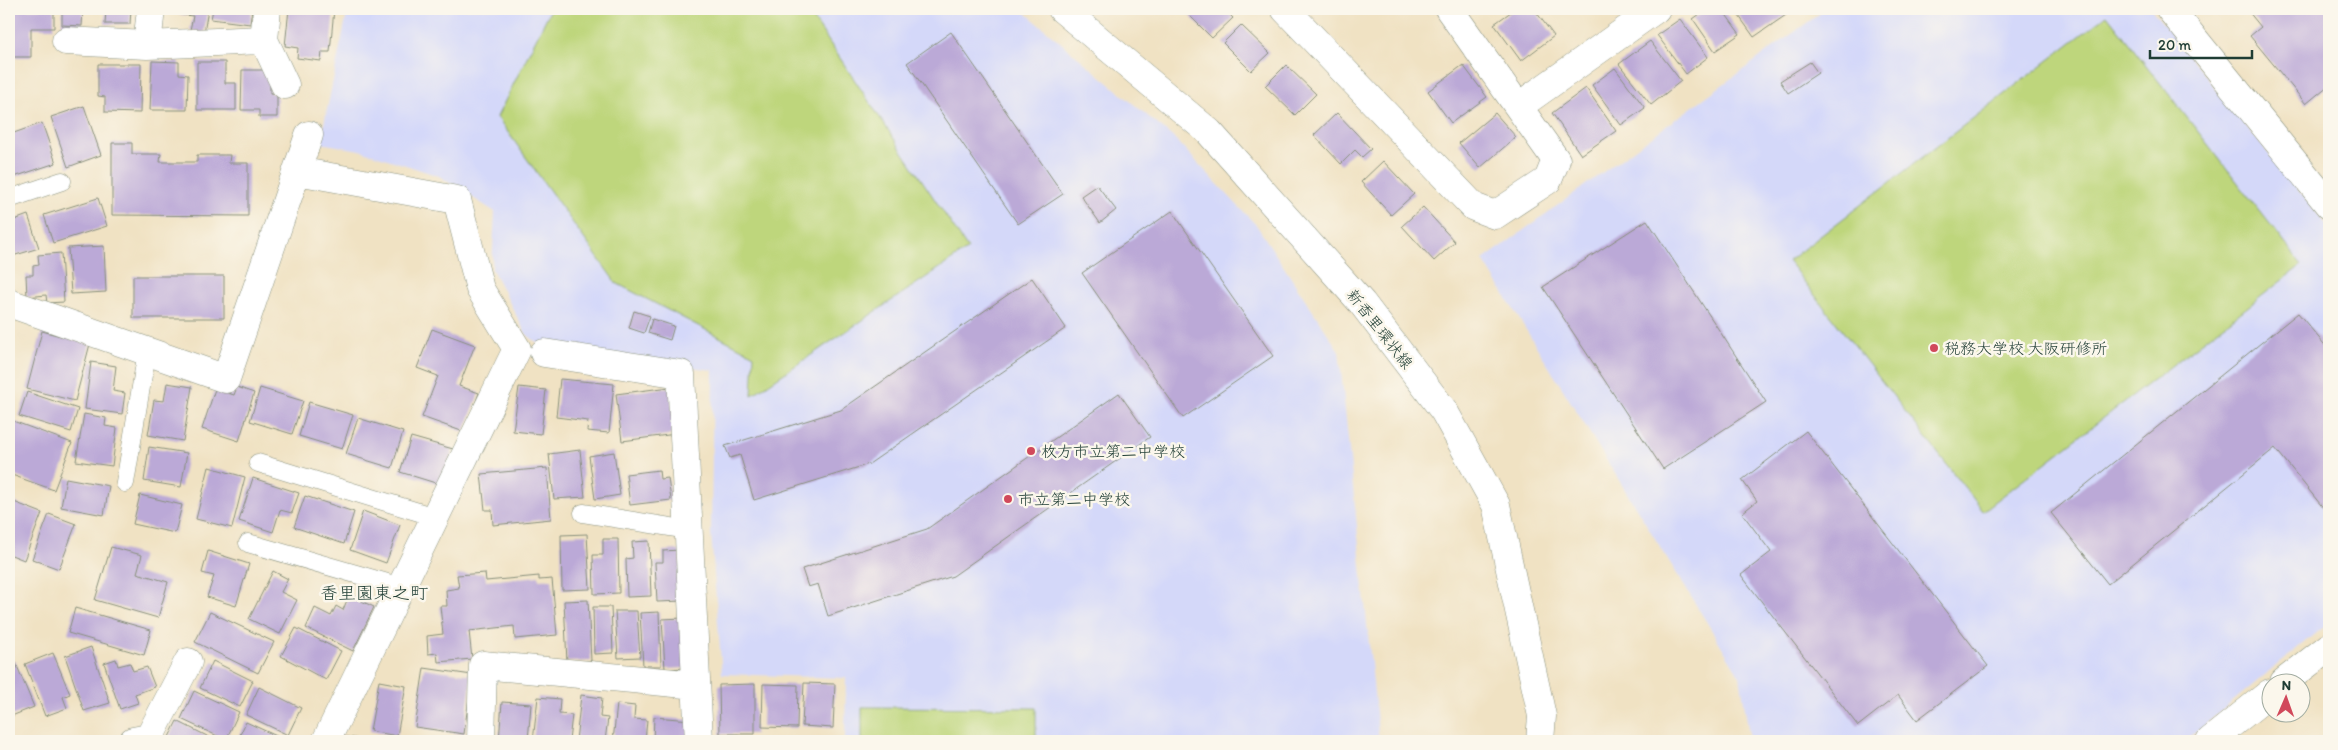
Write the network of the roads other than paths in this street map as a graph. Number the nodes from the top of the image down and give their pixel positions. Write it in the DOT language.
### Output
graph roads {
  1 [pos="151,9"];
  2 [pos="268,9"];
  3 [pos="1062,9"];
  4 [pos="1285,9"];
  5 [pos="1449,9"];
  6 [pos="1656,9"];
  7 [pos="2170,9"];
  8 [pos="1628,17"];
  9 [pos="264,40"];
  10 [pos="66,41"];
  11 [pos="147,45"];
  12 [pos="284,85"];
  13 [pos="1519,106"];
  14 [pos="308,135"];
  15 [pos="296,171"];
  16 [pos="62,181"];
  17 [pos="9,199"];
  18 [pos="2329,205"];
  19 [pos="9,303"];
  20 [pos="147,351"];
  21 [pos="544,353"];
  22 [pos="258,463"];
  23 [pos="125,483"];
  24 [pos="583,513"];
  25 [pos="435,517"];
  26 [pos="689,530"];
  27 [pos="248,543"];
  28 [pos="401,587"];
  29 [pos="2329,647"];
  30 [pos="188,662"];
  31 [pos="2297,672"];
  32 [pos="696,685"];
  33 [pos="2260,701"];
  34 [pos="133,741"];
  35 [pos="326,741"];
  36 [pos="481,741"];
  37 [pos="699,741"];
  38 [pos="1540,741"];
  39 [pos="2210,741"];
  1 -- 11 [label="street"];
  2 -- 9 [label="street"];
  3 -- 38 [label="street, 新香里環状線"];
  4 -- 13 [label="street"];
  5 -- 13 [label="street"];
  6 -- 8 [label="street"];
  7 -- 18 [label="street"];
  8 -- 13 [label="street"];
  9 -- 11 [label="street"];
  9 -- 12 [label="street"];
  10 -- 11 [label="street"];
  14 -- 15 [label="street"];
  15 -- 20 [label="street"];
  15 -- 25 [label="street"];
  16 -- 17 [label="lane"];
  19 -- 20 [label="street"];
  20 -- 23 [label="lane"];
  21 -- 26 [label="street"];
  22 -- 25 [label="lane"];
  24 -- 26 [label="lane"];
  25 -- 28 [label="street"];
  26 -- 32 [label="street"];
  27 -- 28 [label="lane"];
  28 -- 35 [label="street"];
  29 -- 31 [label="street"];
  30 -- 34 [label="street"];
  32 -- 36 [label="street"];
  32 -- 37 [label="street"];
  33 -- 39 [label="street"];
}
